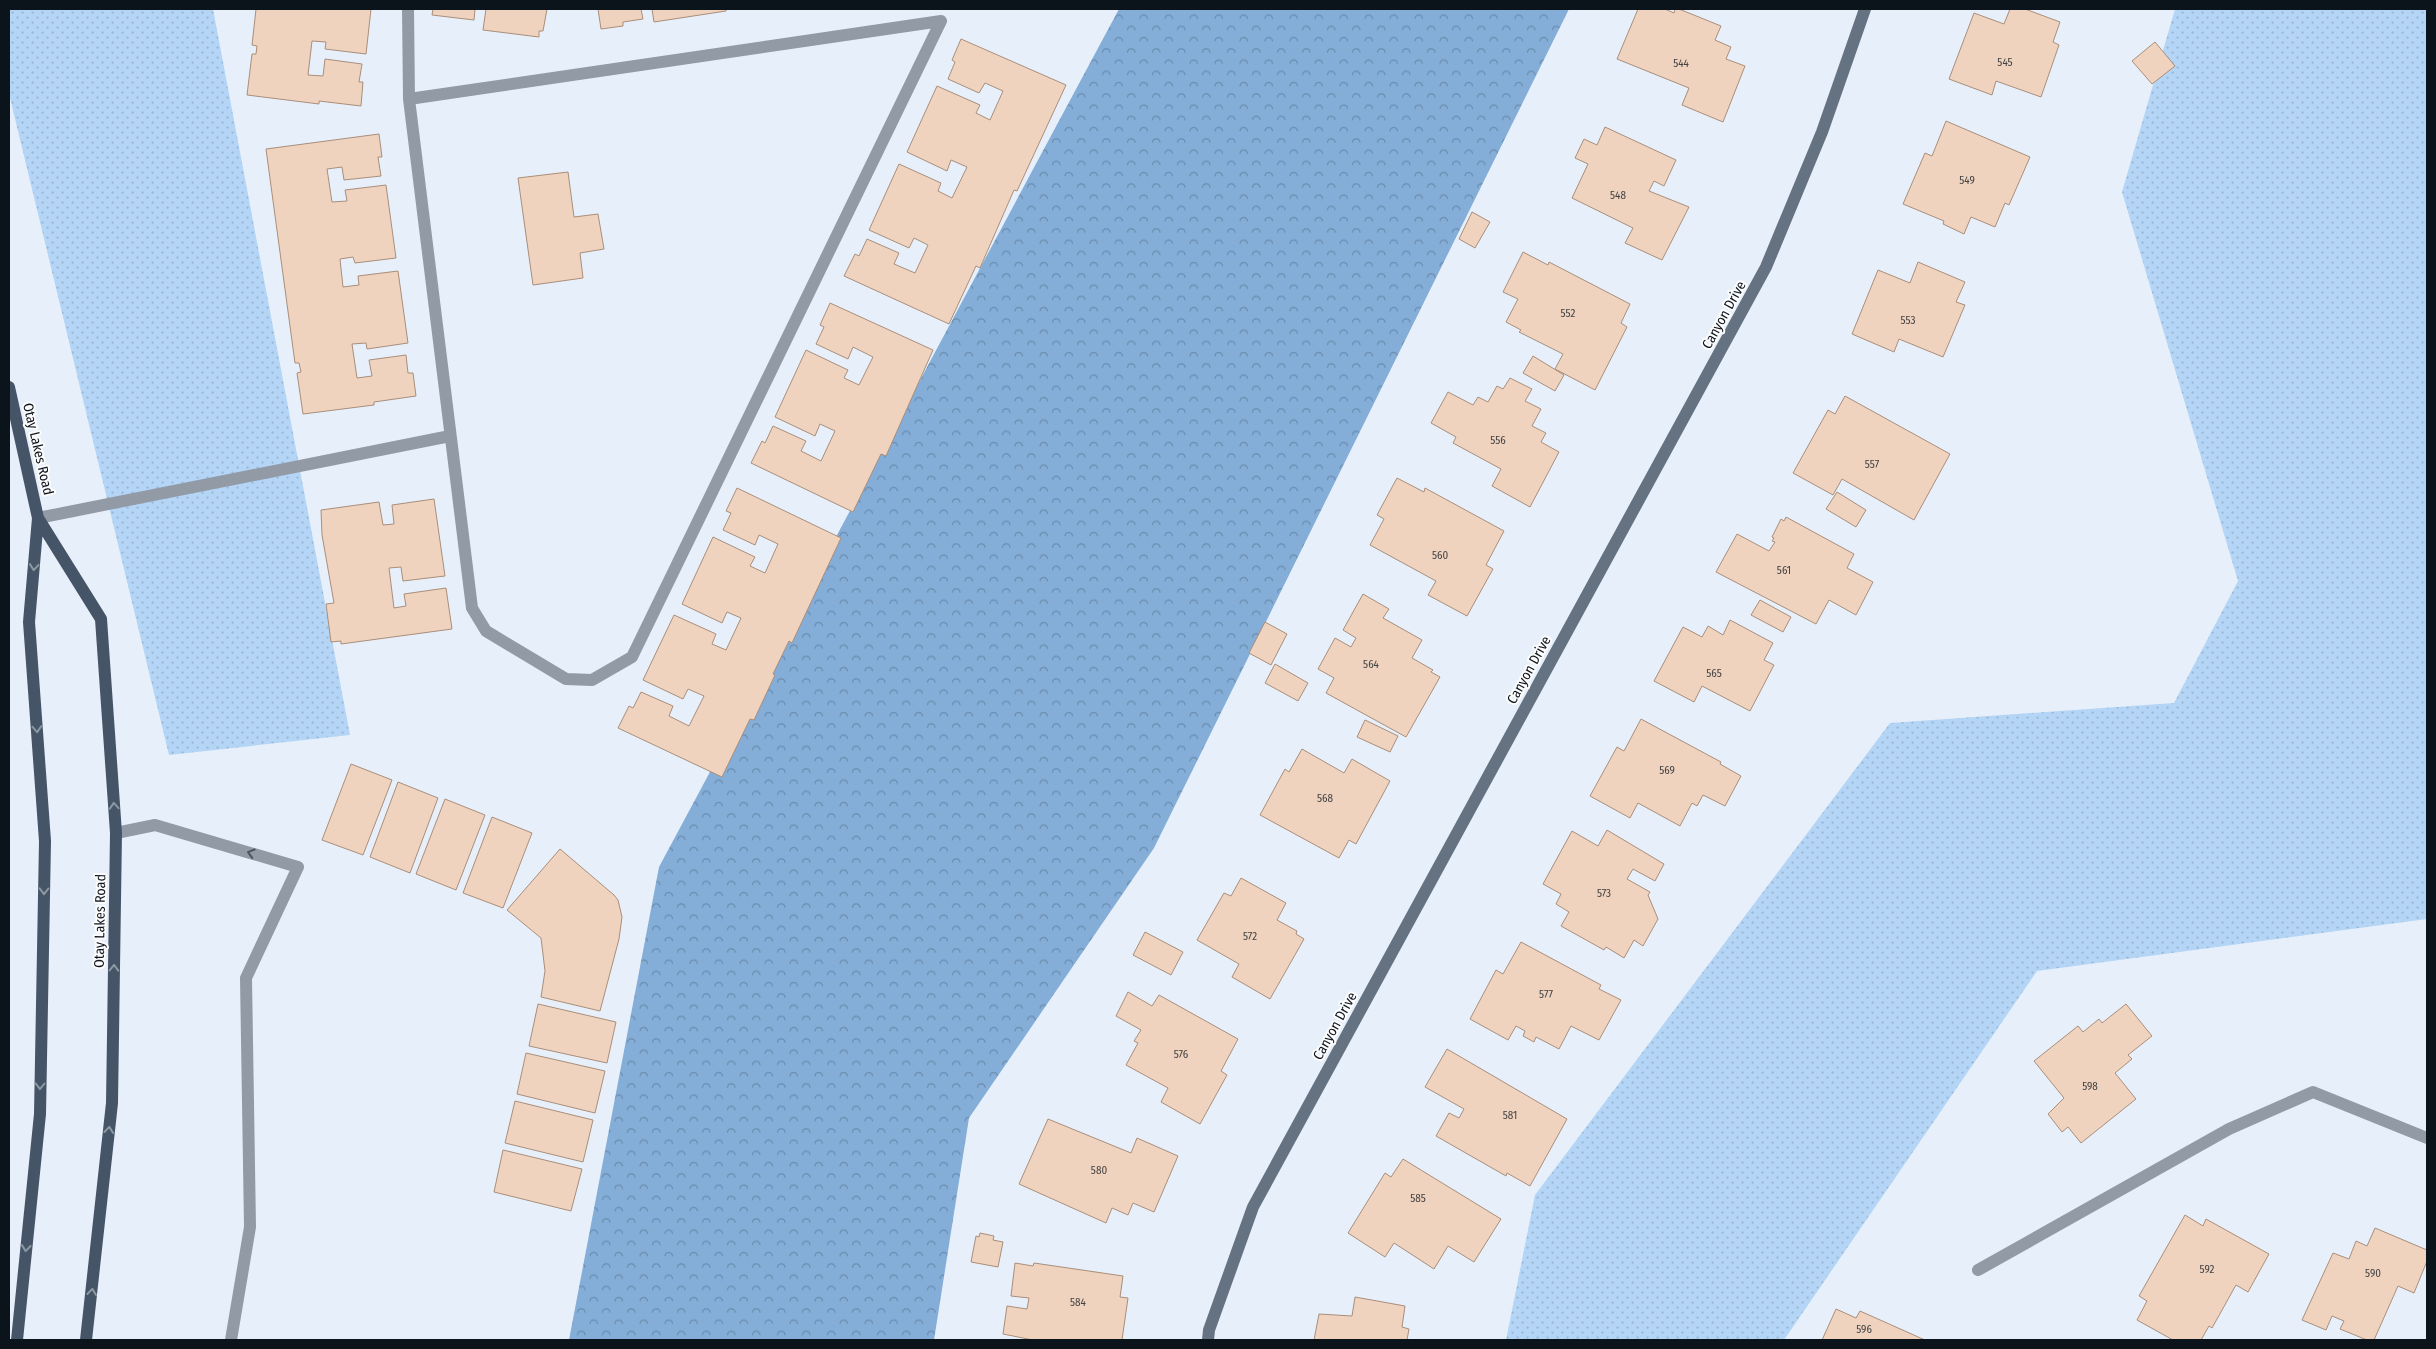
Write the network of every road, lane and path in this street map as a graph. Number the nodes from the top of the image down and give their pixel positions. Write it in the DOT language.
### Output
graph roads {
  1 [pos="408,9"];
  2 [pos="1865,9"];
  3 [pos="409,99"];
  4 [pos="9,387"];
  5 [pos="450,436"];
  6 [pos="38,518"];
  7 [pos="116,833"];
  8 [pos="2427,1138"];
  9 [pos="1978,1270"];
  10 [pos="17,1340"];
  11 [pos="86,1340"];
  12 [pos="231,1340"];
  13 [pos="1208,1340"];
  1 -- 3 [label="street"];
  2 -- 13 [label="street, Canyon Drive"];
  3 -- 5 [label="street"];
  3 -- 5 [label="street"];
  4 -- 6 [label="main road, Otay Lakes Road"];
  5 -- 6 [label="street"];
  7 -- 6 [label="main road, Otay Lakes Road, one-way"];
  6 -- 10 [label="main road, Otay Lakes Road, one-way"];
  11 -- 7 [label="main road, Otay Lakes Road, one-way"];
  12 -- 7 [label="street, one-way"];
  8 -- 9 [label="street"];
}
